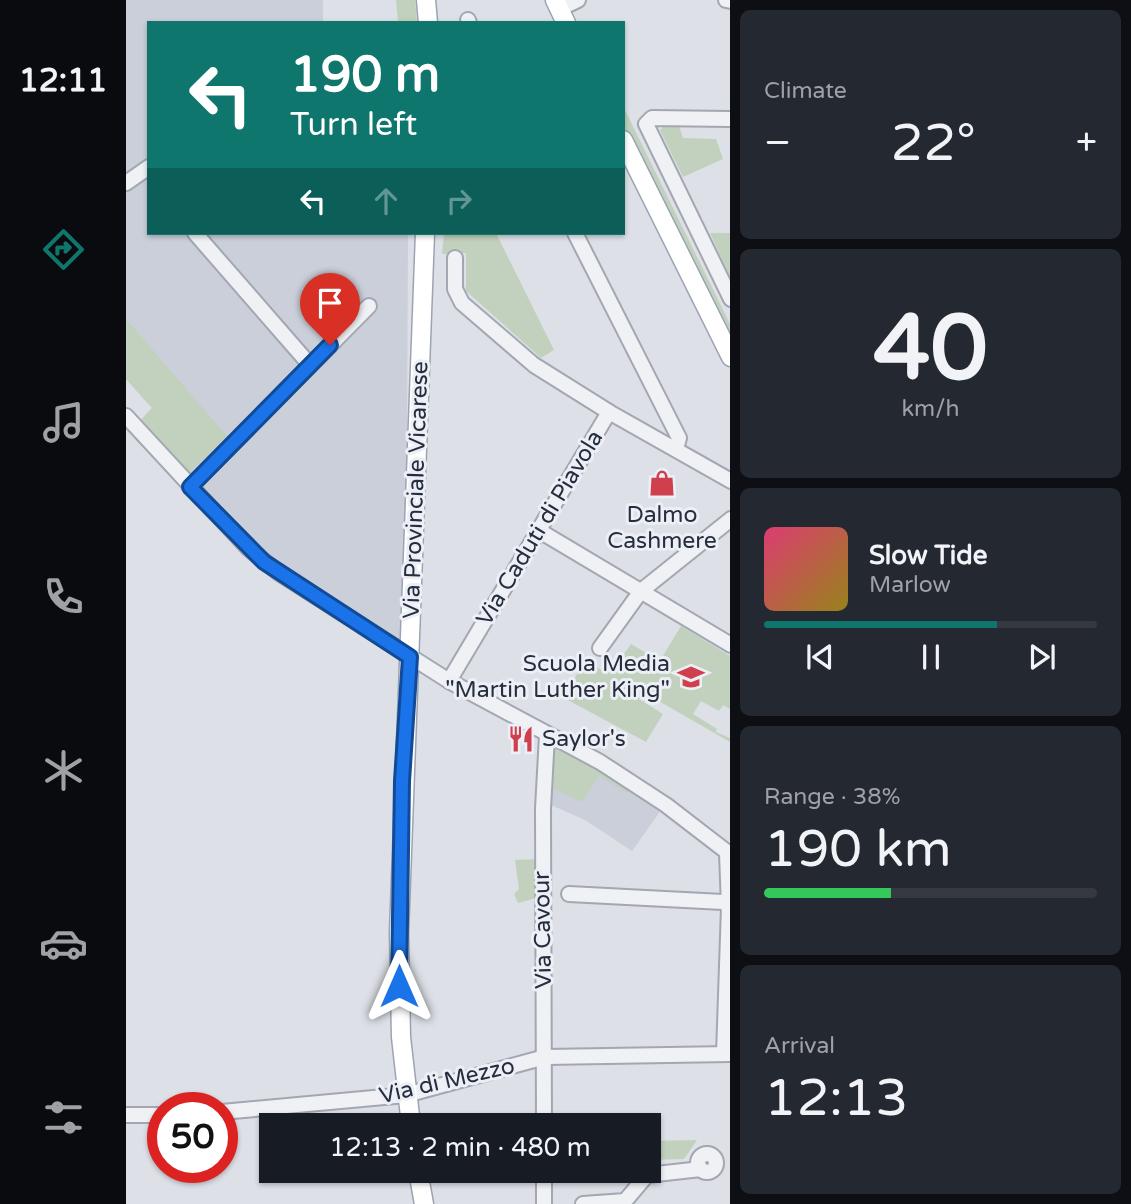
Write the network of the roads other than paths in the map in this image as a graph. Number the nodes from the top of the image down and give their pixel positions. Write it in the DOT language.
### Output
graph roads {
  1 [pos="426,0"];
  2 [pos="578,0"];
  3 [pos="560,11"];
  4 [pos="428,21"];
  5 [pos="730,119"];
  6 [pos="625,144"];
  7 [pos="147,173"];
  8 [pos="126,183"];
  9 [pos="197,235"];
  10 [pos="425,235"];
  11 [pos="576,235"];
  12 [pos="455,258"];
  13 [pos="730,299"];
  14 [pos="369,306"];
  15 [pos="730,357"];
  16 [pos="310,365"];
  17 [pos="609,412"];
  18 [pos="126,416"];
  19 [pos="676,449"];
  20 [pos="730,481"];
  21 [pos="190,487"];
  22 [pos="730,519"];
  23 [pos="538,530"];
  24 [pos="642,591"];
  25 [pos="730,645"];
  26 [pos="600,648"];
  27 [pos="410,657"];
  28 [pos="449,681"];
  29 [pos="547,735"];
  30 [pos="729,854"];
  31 [pos="569,894"];
  32 [pos="730,908"];
  33 [pos="727,1054"];
  34 [pos="545,1057"];
  35 [pos="406,1095"];
  36 [pos="238,1111"];
  37 [pos="409,1113"];
  38 [pos="544,1113"];
  39 [pos="126,1115"];
  40 [pos="147,1115"];
  41 [pos="701,1169"];
  42 [pos="420,1183"];
  43 [pos="544,1183"];
  44 [pos="424,1204"];
  45 [pos="544,1204"];
  46 [pos="583,1204"];
  1 -- 4 [label="main road"];
  2 -- 3 [label="street"];
  5 -- 13 [label="street"];
  6 -- 15 [label="main road"];
  7 -- 8 [label="street"];
  9 -- 16 [label="street"];
  10 -- 27 [label="main road, Via Provinciale Vicarese"];
  11 -- 19 [label="street"];
  12 -- 17 [label="street"];
  14 -- 16 [label="street"];
  16 -- 21 [label="street"];
  17 -- 19 [label="street"];
  17 -- 23 [label="street, Via Caduti di Piavola"];
  18 -- 21 [label="street"];
  19 -- 20 [label="street"];
  21 -- 27 [label="street"];
  22 -- 24 [label="street"];
  23 -- 24 [label="street"];
  23 -- 28 [label="street, Via Caduti di Piavola"];
  24 -- 25 [label="street"];
  24 -- 26 [label="street"];
  27 -- 28 [label="street"];
  27 -- 35 [label="main road, Via Provinciale Vicarese"];
  28 -- 29 [label="street"];
  29 -- 30 [label="street"];
  29 -- 34 [label="street, Via Cavour"];
  30 -- 32 [label="street"];
  31 -- 32 [label="street"];
  32 -- 33 [label="street"];
  33 -- 34 [label="street, Via di Mezzo"];
  34 -- 35 [label="street, Via di Mezzo"];
  34 -- 38 [label="street, Via Cavour"];
  35 -- 36 [label="street, Via di Mezzo"];
  35 -- 37 [label="main road, Via Provinciale Vicarese"];
  39 -- 40 [label="street"];
  41 -- 46 [label="street"];
  42 -- 44 [label="main road"];
  43 -- 45 [label="street"];
}
